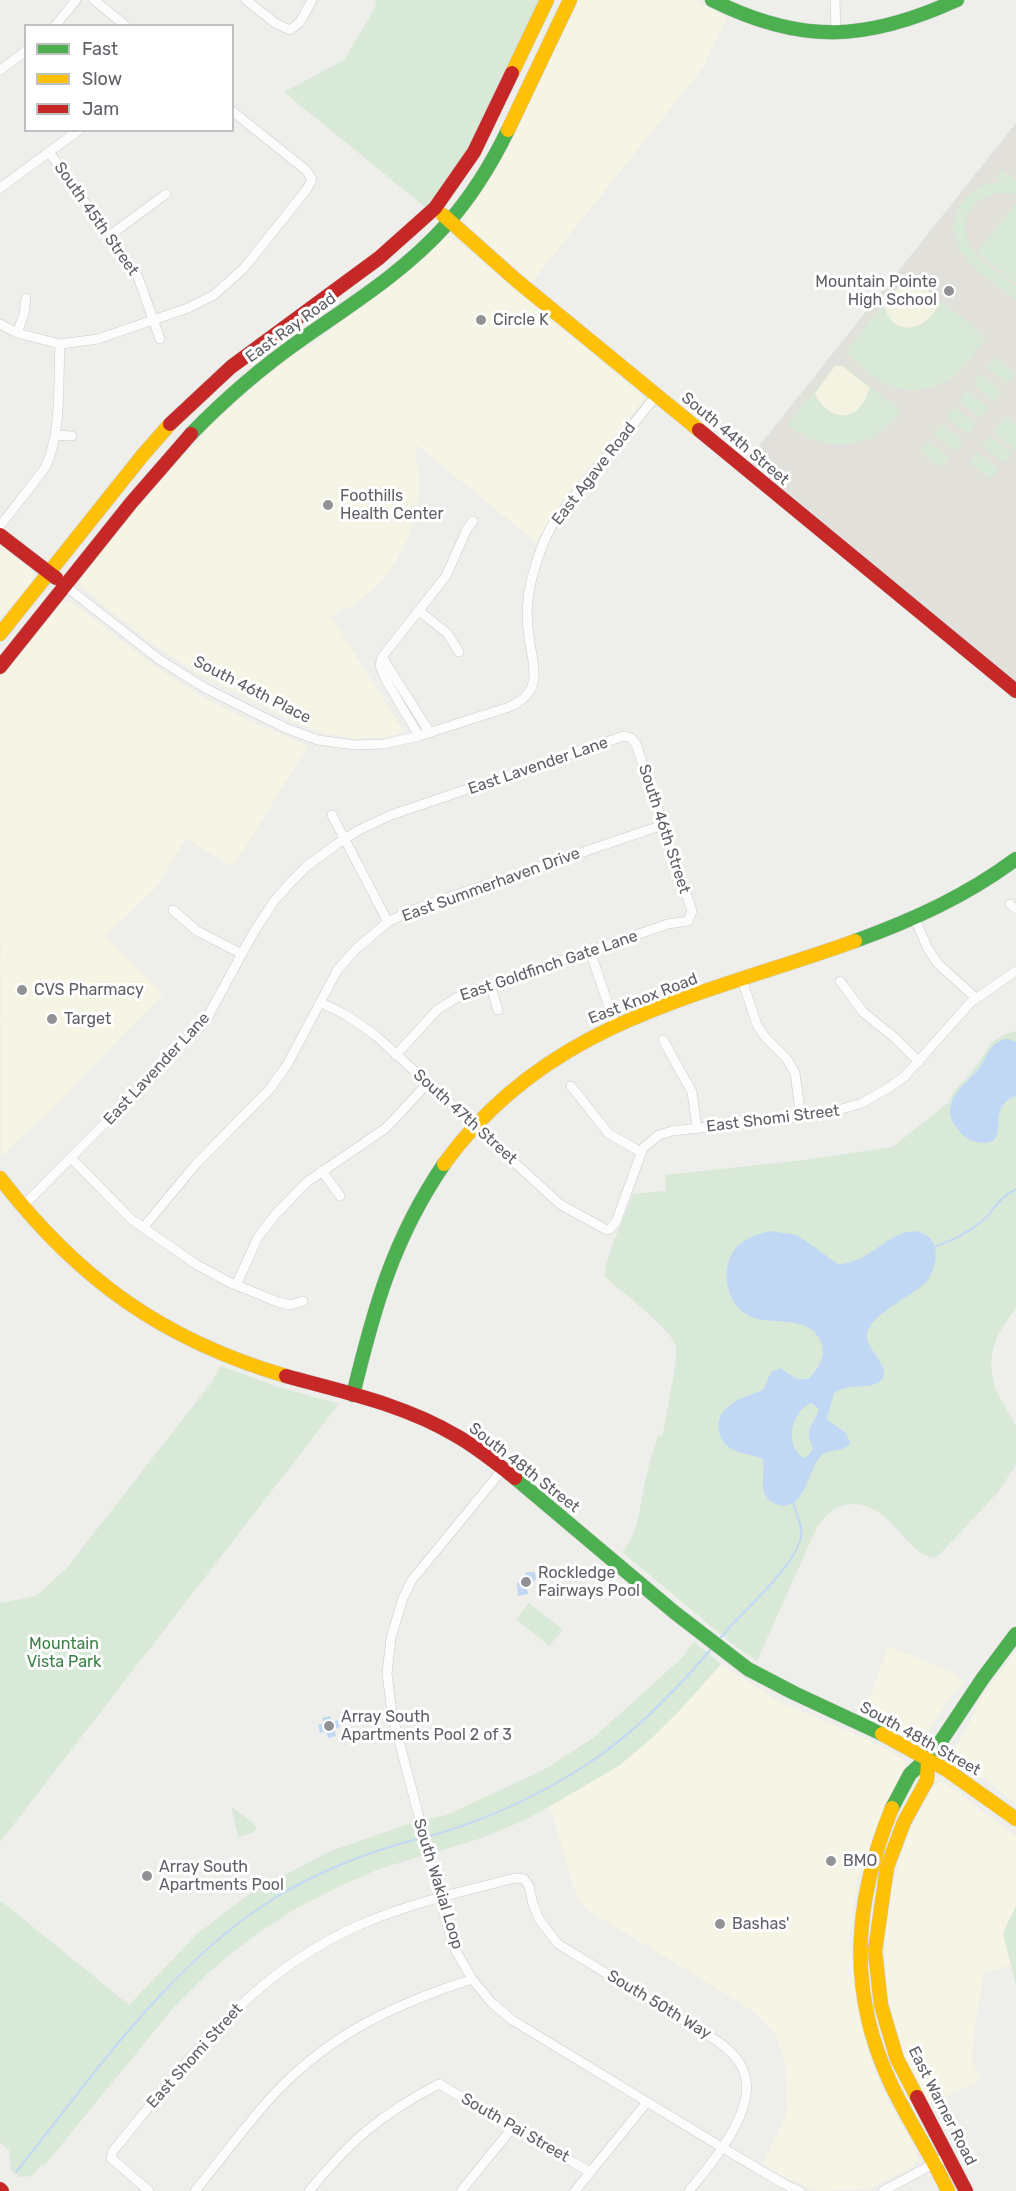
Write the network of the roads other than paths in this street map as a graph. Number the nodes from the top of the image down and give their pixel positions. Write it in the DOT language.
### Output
graph roads {
  1 [pos="76,0"];
  2 [pos="94,0"];
  3 [pos="246,0"];
  4 [pos="312,0"];
  5 [pos="547,0"];
  6 [pos="570,0"];
  7 [pos="712,0"];
  8 [pos="835,0"];
  9 [pos="957,0"];
  10 [pos="57,24"];
  11 [pos="124,24"];
  12 [pos="836,33"];
  13 [pos="24,52"];
  14 [pos="0,70"];
  15 [pos="234,113"];
  16 [pos="75,132"];
  17 [pos="49,152"];
  18 [pos="0,188"];
  19 [pos="166,195"];
  20 [pos="435,208"];
  21 [pos="450,222"];
  22 [pos="109,236"];
  23 [pos="26,298"];
  24 [pos="153,320"];
  25 [pos="0,324"];
  26 [pos="17,333"];
  27 [pos="160,339"];
  28 [pos="60,344"];
  29 [pos="656,396"];
  30 [pos="55,435"];
  31 [pos="72,436"];
  32 [pos="473,521"];
  33 [pos="0,525"];
  34 [pos="0,534"];
  35 [pos="48,573"];
  36 [pos="64,585"];
  37 [pos="419,610"];
  38 [pos="0,634"];
  39 [pos="459,652"];
  40 [pos="382,657"];
  41 [pos="0,667"];
  42 [pos="1016,691"];
  43 [pos="526,697"];
  44 [pos="430,733"];
  45 [pos="419,736"];
  46 [pos="631,738"];
  47 [pos="332,815"];
  48 [pos="663,825"];
  49 [pos="345,839"];
  50 [pos="1016,859"];
  51 [pos="173,910"];
  52 [pos="915,919"];
  53 [pos="688,921"];
  54 [pos="388,922"];
  55 [pos="590,951"];
  56 [pos="242,954"];
  57 [pos="1016,971"];
  58 [pos="742,980"];
  59 [pos="840,981"];
  60 [pos="490,984"];
  61 [pos="976,998"];
  62 [pos="320,1002"];
  63 [pos="498,1010"];
  64 [pos="615,1025"];
  65 [pos="663,1040"];
  66 [pos="396,1054"];
  67 [pos="919,1062"];
  68 [pos="428,1083"];
  69 [pos="571,1086"];
  70 [pos="801,1118"];
  71 [pos="475,1126"];
  72 [pos="697,1128"];
  73 [pos="641,1152"];
  74 [pos="71,1158"];
  75 [pos="322,1171"];
  76 [pos="0,1178"];
  77 [pos="340,1196"];
  78 [pos="22,1208"];
  79 [pos="143,1228"];
  80 [pos="236,1285"];
  81 [pos="303,1301"];
  82 [pos="353,1395"];
  83 [pos="503,1469"];
  84 [pos="1016,1634"];
  85 [pos="928,1760"];
  86 [pos="1016,1819"];
  87 [pos="524,1879"];
  88 [pos="439,1898"];
  89 [pos="472,1979"];
  90 [pos="904,2075"];
  91 [pos="890,2083"];
  92 [pos="647,2102"];
  93 [pos="513,2127"];
  94 [pos="723,2148"];
  95 [pos="948,2156"];
  96 [pos="933,2163"];
  97 [pos="590,2172"];
  98 [pos="797,2190"];
  99 [pos="149,2191"];
  100 [pos="195,2191"];
  101 [pos="309,2191"];
  102 [pos="460,2191"];
  103 [pos="575,2191"];
  104 [pos="689,2191"];
  105 [pos="883,2191"];
  106 [pos="948,2191"];
  107 [pos="966,2191"];
  1 -- 10 [label="street"];
  2 -- 11 [label="street"];
  3 -- 4 [label="street"];
  5 -- 20 [label="main road, East Ray Road"];
  6 -- 21 [label="main road, East Ray Road"];
  7 -- 12 [label="main road"];
  8 -- 12 [label="street"];
  9 -- 12 [label="main road"];
  13 -- 14 [label="street"];
  15 -- 24 [label="street"];
  16 -- 17 [label="street"];
  17 -- 18 [label="street"];
  17 -- 22 [label="street, South 45th Street"];
  19 -- 22 [label="street"];
  20 -- 21 [label="main road, South 44th Street"];
  20 -- 35 [label="main road, East Ray Road"];
  21 -- 29 [label="main road, South 44th Street"];
  21 -- 36 [label="main road, East Ray Road"];
  22 -- 24 [label="street, South 45th Street"];
  23 -- 26 [label="street"];
  24 -- 27 [label="street, South 45th Street"];
  24 -- 28 [label="street"];
  25 -- 26 [label="street"];
  26 -- 28 [label="street"];
  28 -- 30 [label="street"];
  29 -- 42 [label="main road, South 44th Street"];
  29 -- 43 [label="street, East Agave Road"];
  30 -- 31 [label="street"];
  30 -- 33 [label="street"];
  32 -- 37 [label="street"];
  34 -- 35 [label="main road, South 46th Place"];
  35 -- 36 [label="main road, South 46th Place"];
  35 -- 38 [label="main road, East Ray Road"];
  36 -- 41 [label="main road, East Ray Road"];
  36 -- 45 [label="street, South 46th Place"];
  37 -- 39 [label="street"];
  37 -- 40 [label="street"];
  40 -- 44 [label="street"];
  40 -- 45 [label="street"];
  43 -- 44 [label="street, South 46th Place"];
  44 -- 45 [label="street, South 46th Place"];
  46 -- 48 [label="street, South 46th Street"];
  46 -- 49 [label="street, East Lavender Lane"];
  47 -- 49 [label="street"];
  48 -- 53 [label="street, South 46th Street"];
  48 -- 54 [label="street, East Summerhaven Drive"];
  49 -- 54 [label="street"];
  49 -- 56 [label="street, East Lavender Lane"];
  50 -- 52 [label="main road, East Knox Road"];
  51 -- 56 [label="street"];
  52 -- 58 [label="main road, East Knox Road"];
  52 -- 61 [label="street"];
  53 -- 55 [label="street, East Goldfinch Gate Lane"];
  54 -- 62 [label="street, East Summerhaven Drive"];
  55 -- 60 [label="street, East Goldfinch Gate Lane"];
  55 -- 64 [label="street"];
  56 -- 74 [label="street, East Lavender Lane"];
  57 -- 61 [label="street, East Shomi Street"];
  58 -- 64 [label="main road, East Knox Road"];
  58 -- 70 [label="street"];
  59 -- 67 [label="street"];
  60 -- 63 [label="street"];
  60 -- 66 [label="street, East Goldfinch Gate Lane"];
  61 -- 67 [label="street, East Shomi Street"];
  62 -- 66 [label="street, South 47th Street"];
  62 -- 79 [label="street, East Summerhaven Drive"];
  64 -- 71 [label="main road, East Knox Road"];
  65 -- 72 [label="street"];
  66 -- 68 [label="street, South 47th Street"];
  67 -- 70 [label="street, East Shomi Street"];
  68 -- 71 [label="street, South 47th Street"];
  68 -- 75 [label="street"];
  69 -- 73 [label="street"];
  70 -- 72 [label="street, East Shomi Street"];
  71 -- 73 [label="street, South 47th Street"];
  71 -- 82 [label="main road, East Knox Road"];
  72 -- 73 [label="street, East Shomi Street"];
  74 -- 78 [label="street, East Lavender Lane"];
  74 -- 79 [label="street"];
  75 -- 77 [label="street"];
  75 -- 80 [label="street"];
  76 -- 78 [label="main road, South 48th Street"];
  78 -- 82 [label="main road, South 48th Street"];
  79 -- 80 [label="street"];
  80 -- 81 [label="street"];
  82 -- 83 [label="main road, South 48th Street"];
  83 -- 85 [label="main road, South 48th Street"];
  83 -- 88 [label="street, South Wakial Loop"];
  84 -- 85 [label="main road, East Warner Road"];
  85 -- 86 [label="main road, South 48th Street"];
  85 -- 90 [label="main road, East Warner Road"];
  85 -- 91 [label="main road, East Warner Road"];
  87 -- 88 [label="street, East Shomi Street"];
  87 -- 94 [label="street, South 50th Way"];
  88 -- 89 [label="street, South Wakial Loop"];
  88 -- 99 [label="street, East Shomi Street"];
  89 -- 92 [label="street, South Wakial Loop"];
  89 -- 100 [label="street"];
  90 -- 91 [label="main road"];
  90 -- 95 [label="main road, East Warner Road"];
  91 -- 96 [label="main road, East Warner Road"];
  92 -- 94 [label="street, South Wakial Loop"];
  92 -- 97 [label="street"];
  93 -- 97 [label="street, South Pai Street"];
  93 -- 101 [label="street, South Pai Street"];
  93 -- 102 [label="street"];
  94 -- 98 [label="street, South Wakial Loop"];
  94 -- 104 [label="street, South 50th Way"];
  95 -- 96 [label="street"];
  95 -- 107 [label="main road, East Warner Road"];
  96 -- 105 [label="street"];
  96 -- 106 [label="main road, East Warner Road"];
  97 -- 103 [label="street"];
}
